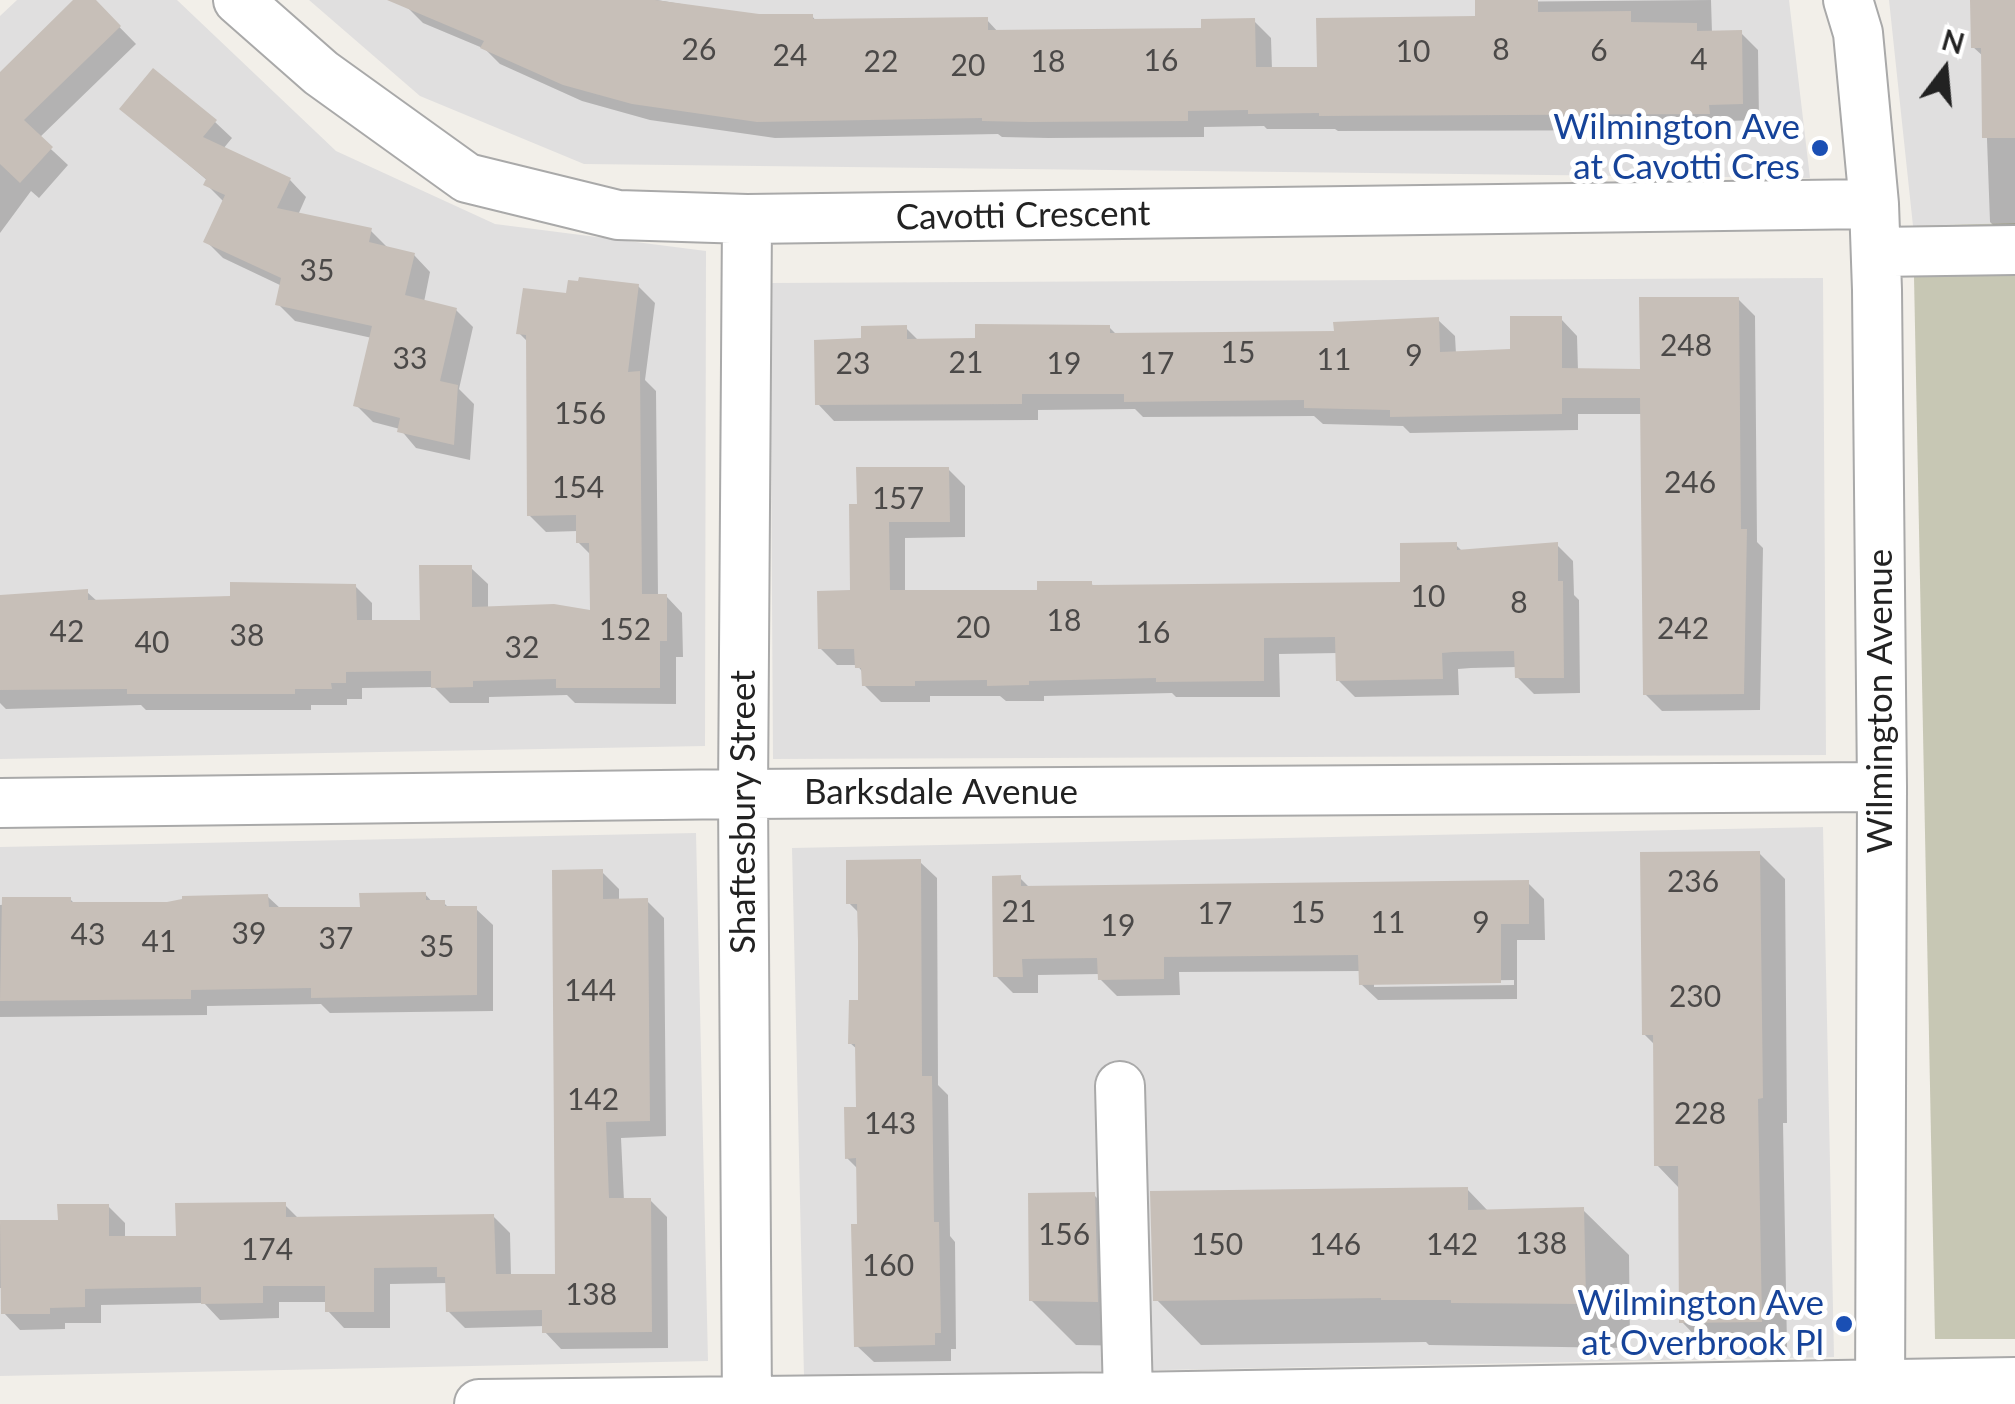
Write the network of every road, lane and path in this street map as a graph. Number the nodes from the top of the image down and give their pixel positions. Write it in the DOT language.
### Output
graph roads {
  1 [pos="238,0"];
  2 [pos="1848,0"];
  3 [pos="1874,204"];
  4 [pos="747,219"];
  5 [pos="2015,250"];
  6 [pos="1876,252"];
  7 [pos="1882,787"];
  8 [pos="743,794"];
  9 [pos="0,803"];
  10 [pos="1120,1086"];
  11 [pos="2015,1382"];
  12 [pos="1880,1394"];
  13 [pos="1128,1398"];
  14 [pos="747,1403"];
  15 [pos="479,1404"];
  1 -- 4 [label="street, Cavotti Crescent"];
  2 -- 3 [label="street, Wilmington Avenue"];
  3 -- 4 [label="street, Cavotti Crescent"];
  3 -- 6 [label="street, Wilmington Avenue"];
  4 -- 8 [label="street, Shaftesbury Street"];
  5 -- 6 [label="street"];
  6 -- 7 [label="street, Wilmington Avenue"];
  7 -- 8 [label="street, Barksdale Avenue"];
  7 -- 12 [label="street, Wilmington Avenue"];
  8 -- 9 [label="street, Barksdale Avenue"];
  8 -- 14 [label="street, Shaftesbury Street"];
  10 -- 13 [label="street"];
  11 -- 12 [label="street"];
  12 -- 13 [label="street"];
  13 -- 14 [label="street"];
  14 -- 15 [label="street"];
}
